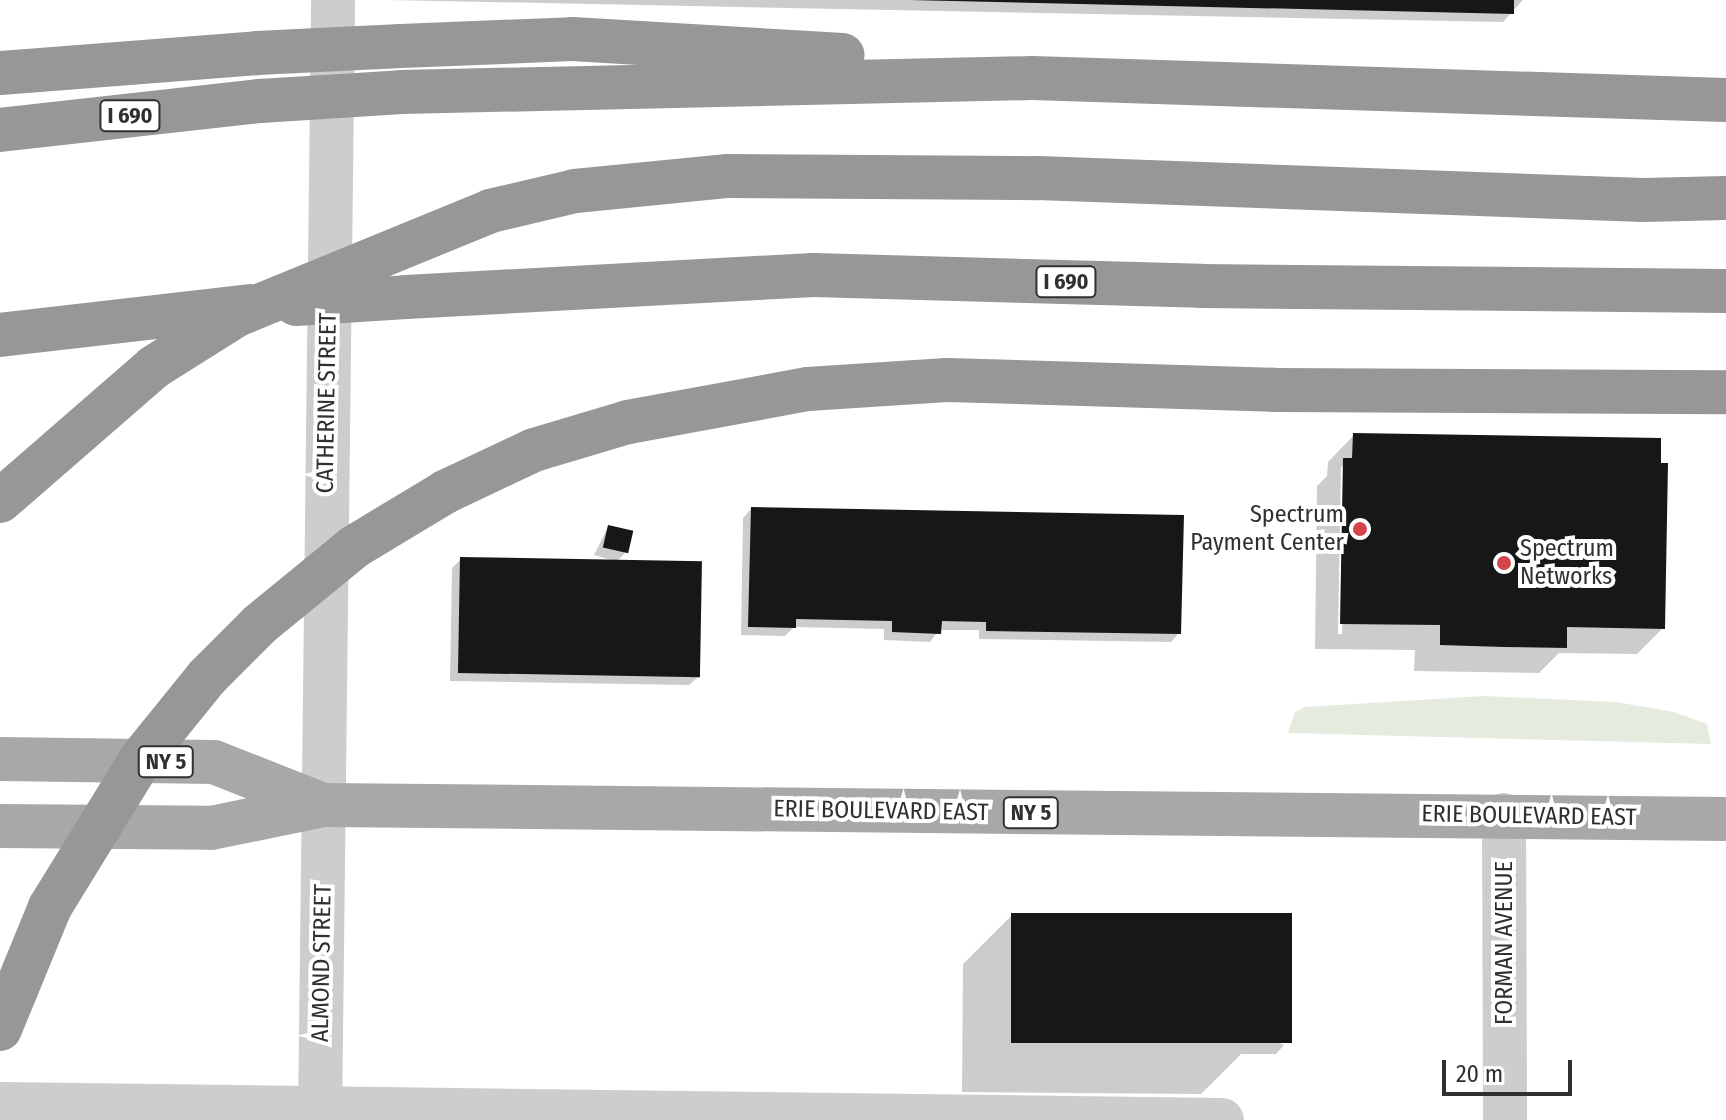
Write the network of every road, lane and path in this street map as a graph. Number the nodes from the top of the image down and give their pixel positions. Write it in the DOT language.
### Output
graph roads {
  1 [pos="333,0"];
  2 [pos="0,73"];
  3 [pos="1032,78"];
  4 [pos="1726,100"];
  5 [pos="0,130"];
  6 [pos="1726,198"];
  7 [pos="1726,291"];
  8 [pos="0,335"];
  9 [pos="1726,392"];
  10 [pos="0,501"];
  11 [pos="0,759"];
  12 [pos="323,805"];
  13 [pos="1504,815"];
  14 [pos="1726,819"];
  15 [pos="0,826"];
  16 [pos="0,1029"];
  17 [pos="0,1104"];
  18 [pos="320,1115"];
  19 [pos="1222,1120"];
  20 [pos="1505,1120"];
  1 -- 12 [label="street, CATHERINE STREET"];
  2 -- 3 [label="highway, bridge"];
  3 -- 4 [label="highway, I 690"];
  3 -- 5 [label="highway, I 690, bridge"];
  6 -- 10 [label="highway, bridge"];
  7 -- 8 [label="highway, I 690, bridge"];
  9 -- 16 [label="highway, bridge"];
  11 -- 12 [label="main road, ERIE BOULEVARD EAST / NY 5"];
  12 -- 13 [label="main road, ERIE BOULEVARD EAST / NY 5"];
  12 -- 15 [label="main road, ERIE BOULEVARD EAST / NY 5"];
  12 -- 18 [label="street, ALMOND STREET"];
  13 -- 14 [label="main road, ERIE BOULEVARD EAST / NY 5"];
  13 -- 20 [label="street, FORMAN AVENUE"];
  17 -- 18 [label="street"];
  18 -- 19 [label="street"];
}
